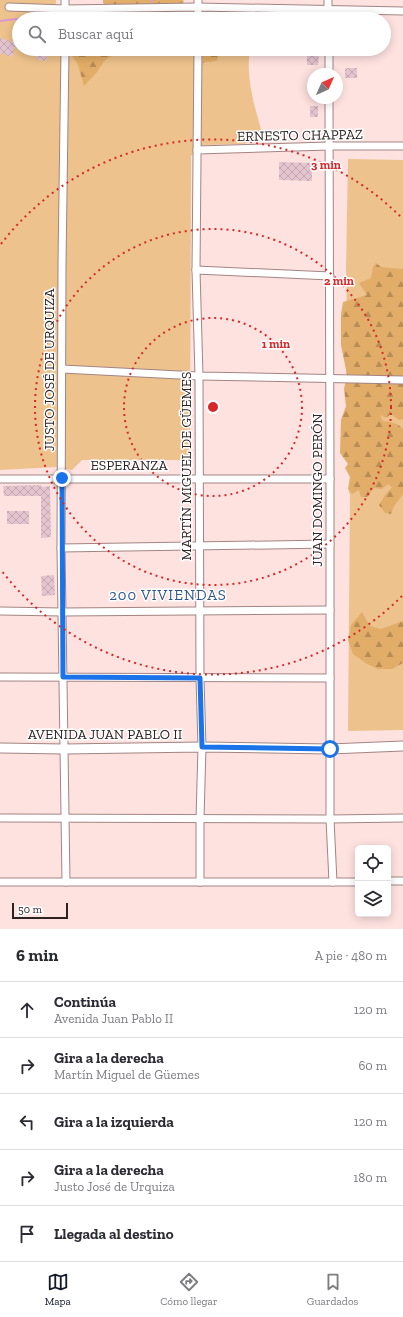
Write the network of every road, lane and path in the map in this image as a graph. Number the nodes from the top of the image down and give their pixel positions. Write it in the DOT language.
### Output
graph roads {
  1 [pos="65,0"];
  2 [pos="328,0"];
  3 [pos="198,4"];
  4 [pos="9,8"];
  5 [pos="65,9"];
  6 [pos="328,9"];
  7 [pos="403,11"];
  8 [pos="65,56"];
  9 [pos="198,56"];
  10 [pos="328,56"];
  11 [pos="329,68"];
  12 [pos="329,104"];
  13 [pos="329,146"];
  14 [pos="403,146"];
  15 [pos="197,150"];
  16 [pos="196,270"];
  17 [pos="330,276"];
  18 [pos="62,369"];
  19 [pos="199,376"];
  20 [pos="330,379"];
  21 [pos="403,380"];
  22 [pos="62,478"];
  23 [pos="0,479"];
  24 [pos="199,479"];
  25 [pos="330,479"];
  26 [pos="330,544"];
  27 [pos="199,546"];
  28 [pos="61,548"];
  29 [pos="330,610"];
  30 [pos="0,611"];
  31 [pos="62,612"];
  32 [pos="199,612"];
  33 [pos="0,677"];
  34 [pos="63,677"];
  35 [pos="200,678"];
  36 [pos="330,678"];
  37 [pos="403,746"];
  38 [pos="202,747"];
  39 [pos="0,748"];
  40 [pos="64,749"];
  41 [pos="330,749"];
  42 [pos="0,818"];
  43 [pos="66,818"];
  44 [pos="403,818"];
  45 [pos="200,819"];
  46 [pos="330,819"];
  47 [pos="403,881"];
  48 [pos="0,882"];
  49 [pos="66,882"];
  50 [pos="200,882"];
  51 [pos="333,882"];
  52 [pos="355,882"];
  53 [pos="391,882"];
  1 -- 5 [label="street"];
  2 -- 6 [label="street"];
  3 -- 5 [label="street"];
  3 -- 6 [label="street"];
  4 -- 5 [label="street"];
  6 -- 7 [label="street"];
  8 -- 18 [label="street, JUSTO JOSÉ DE URQUIZA"];
  9 -- 15 [label="street, MARTÍN MIGUEL DE GÜEMES"];
  10 -- 11 [label="street"];
  12 -- 13 [label="street, JUAN DOMINGO PERÓN"];
  13 -- 14 [label="street, ERNESTO CHAPPAZ"];
  13 -- 15 [label="street, ERNESTO CHAPPAZ"];
  13 -- 17 [label="street, JUAN DOMINGO PERÓN"];
  15 -- 16 [label="street, MARTÍN MIGUEL DE GÜEMES"];
  16 -- 17 [label="street"];
  16 -- 19 [label="street, MARTÍN MIGUEL DE GÜEMES"];
  17 -- 20 [label="street, JUAN DOMINGO PERÓN"];
  18 -- 19 [label="street"];
  18 -- 22 [label="street, JUSTO JOSÉ DE URQUIZA"];
  19 -- 20 [label="street"];
  19 -- 24 [label="street, MARTÍN MIGUEL DE GÜEMES"];
  20 -- 21 [label="street"];
  20 -- 25 [label="street, JUAN DOMINGO PERÓN"];
  22 -- 23 [label="street, ESPERANZA"];
  22 -- 24 [label="street, ESPERANZA"];
  22 -- 28 [label="street, JUSTO JOSÉ DE URQUIZA"];
  24 -- 25 [label="street, ESPERANZA"];
  24 -- 27 [label="street, MARTÍN MIGUEL DE GÜEMES"];
  25 -- 26 [label="street, JUAN DOMINGO PERÓN"];
  26 -- 27 [label="street"];
  26 -- 29 [label="street, JUAN DOMINGO PERÓN"];
  27 -- 28 [label="street"];
  27 -- 32 [label="street, MARTÍN MIGUEL DE GÜEMES"];
  28 -- 31 [label="street, JUSTO JOSÉ DE URQUIZA"];
  29 -- 32 [label="street"];
  29 -- 36 [label="street, JUAN DOMINGO PERÓN"];
  30 -- 31 [label="street"];
  31 -- 32 [label="street"];
  31 -- 34 [label="street, JUSTO JOSÉ DE URQUIZA"];
  32 -- 35 [label="street, MARTÍN MIGUEL DE GÜEMES"];
  33 -- 34 [label="street"];
  34 -- 35 [label="street"];
  34 -- 40 [label="street, JUSTO JOSÉ DE URQUIZA"];
  35 -- 36 [label="street"];
  35 -- 38 [label="street, MARTÍN MIGUEL DE GÜEMES"];
  36 -- 41 [label="street, JUAN DOMINGO PERÓN"];
  37 -- 41 [label="street, AVENIDA JUAN PABLO II"];
  38 -- 40 [label="street, AVENIDA JUAN PABLO II"];
  38 -- 41 [label="street, AVENIDA JUAN PABLO II"];
  38 -- 45 [label="street, MARTÍN MIGUEL DE GÜEMES"];
  39 -- 40 [label="street, AVENIDA JUAN PABLO II"];
  40 -- 43 [label="street, JUSTO JOSÉ DE URQUIZA"];
  41 -- 46 [label="street, JUAN DOMINGO PERÓN"];
  42 -- 43 [label="street"];
  43 -- 45 [label="street"];
  43 -- 49 [label="street, JUSTO JOSÉ DE URQUIZA"];
  44 -- 46 [label="street"];
  45 -- 46 [label="street"];
  45 -- 50 [label="street, MARTÍN MIGUEL DE GÜEMES"];
  46 -- 51 [label="street, JUAN DOMINGO PERÓN"];
  47 -- 53 [label="street"];
  48 -- 49 [label="street"];
  49 -- 50 [label="street"];
  50 -- 51 [label="street"];
  51 -- 52 [label="street"];
}
